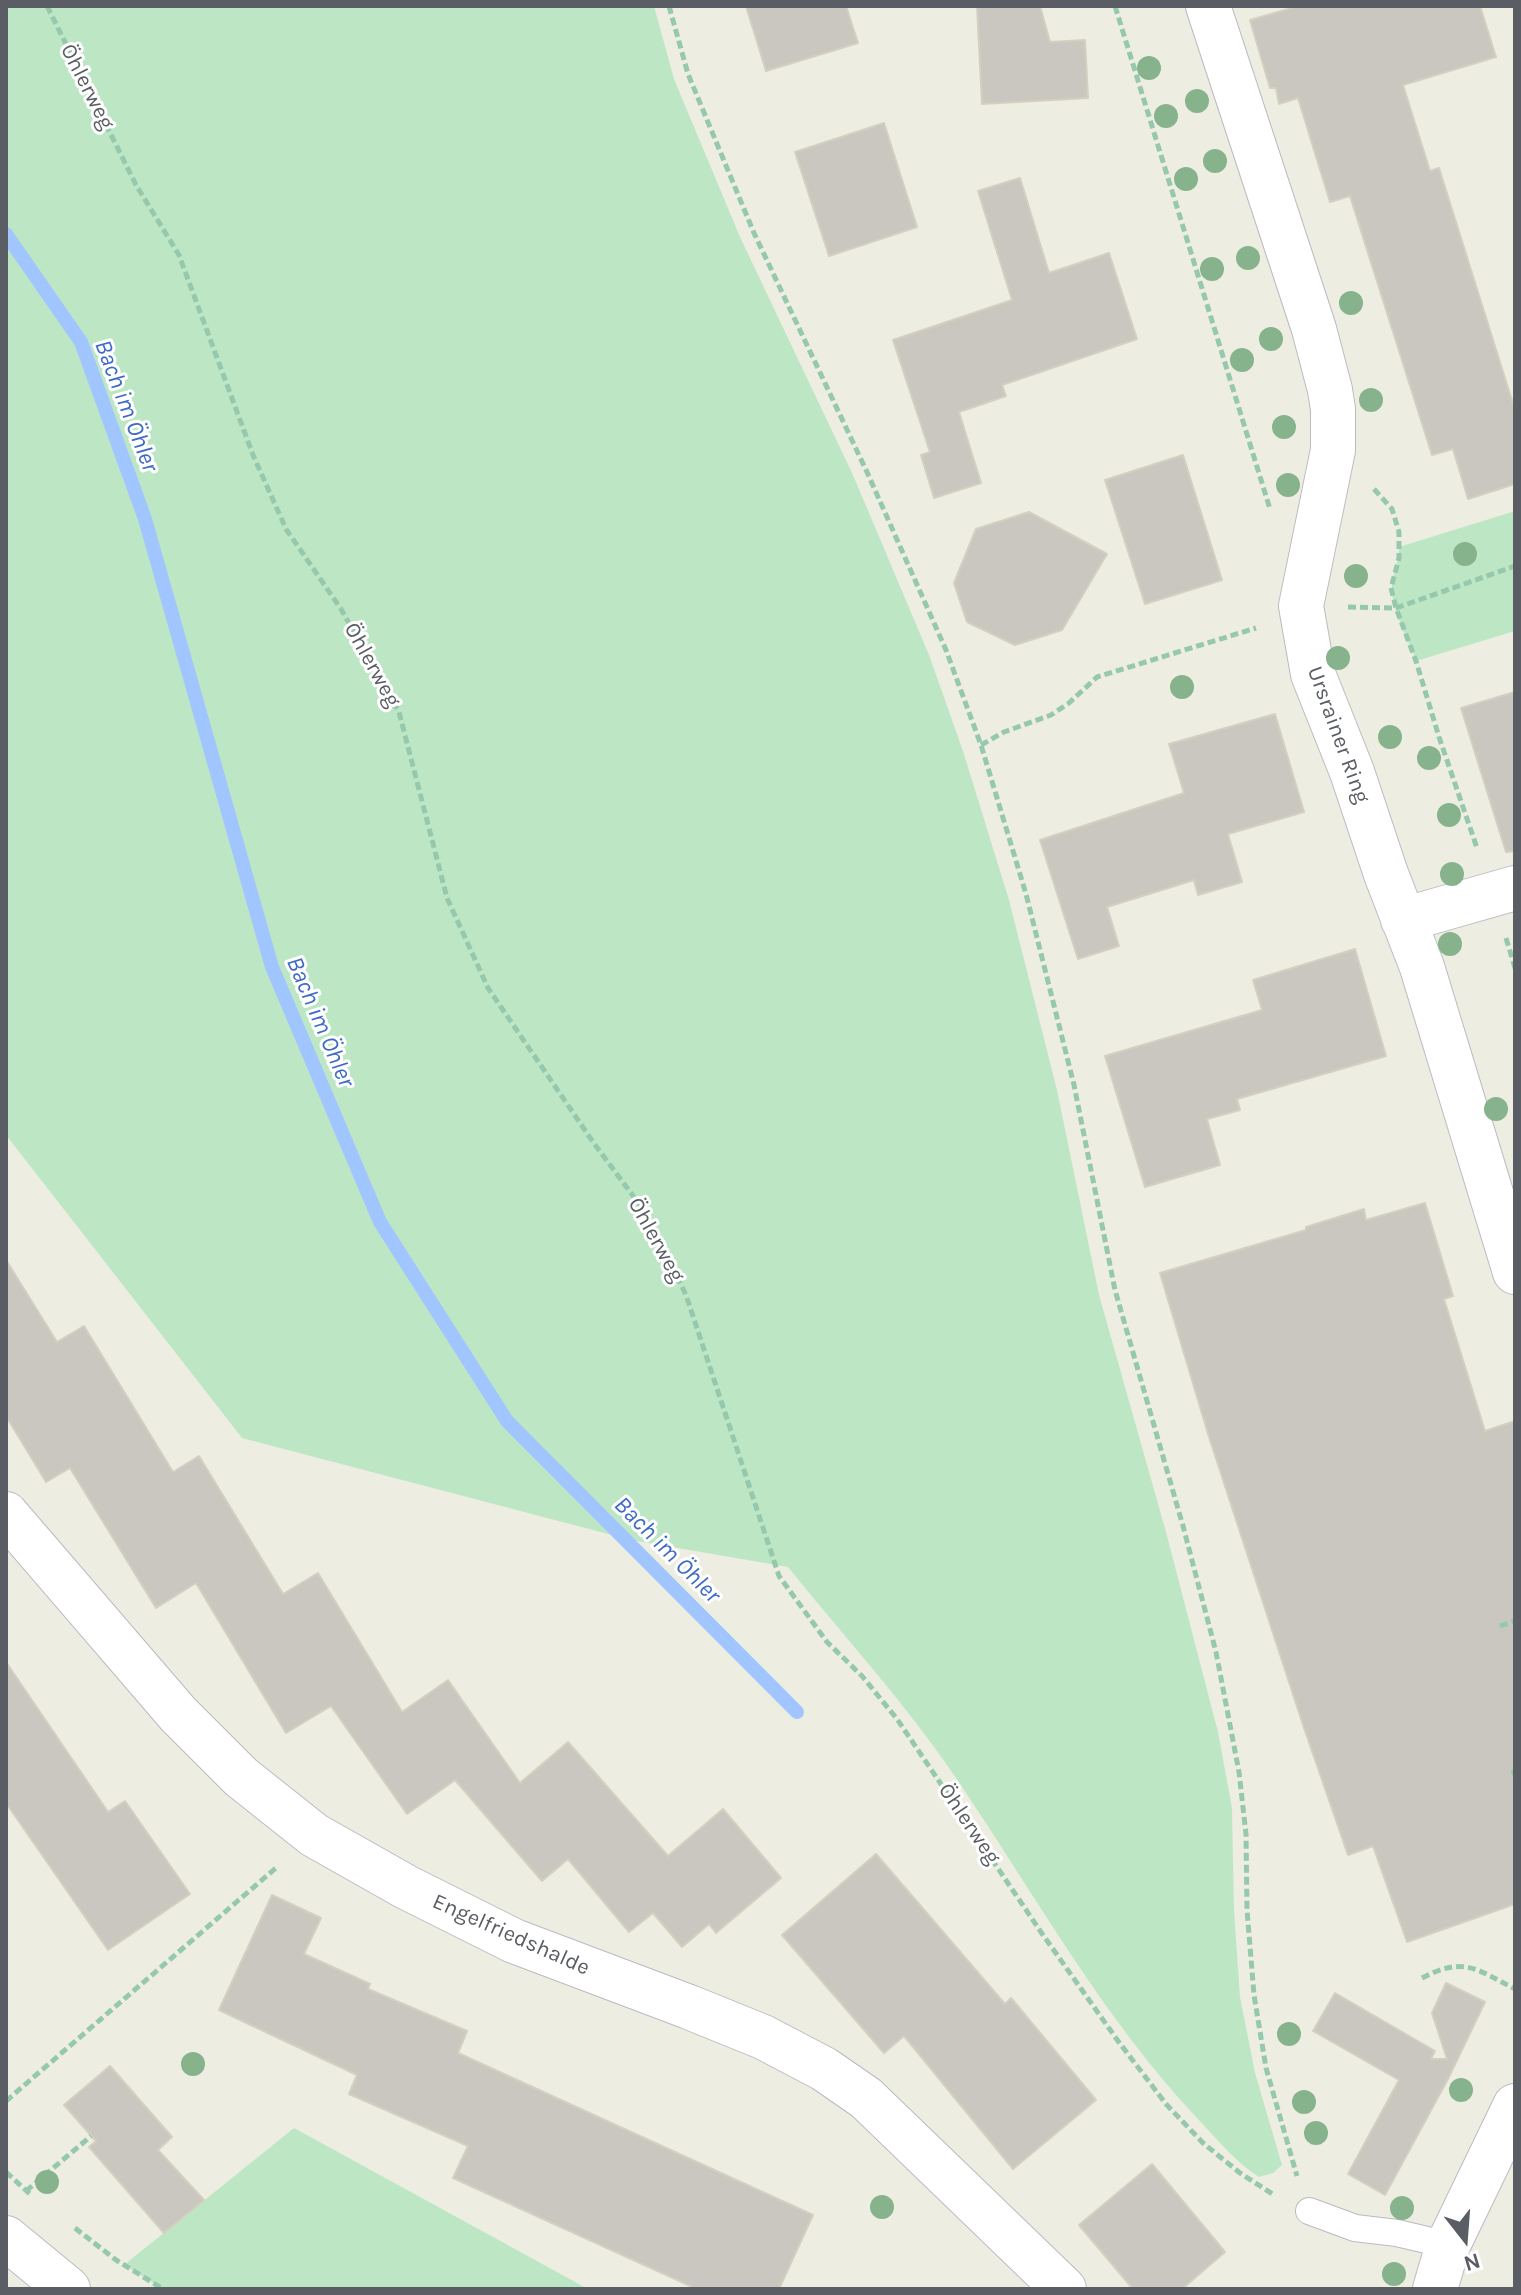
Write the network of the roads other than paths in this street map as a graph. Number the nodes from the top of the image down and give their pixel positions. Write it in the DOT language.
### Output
graph roads {
  1 [pos="1208,6"];
  2 [pos="1504,892"];
  3 [pos="1403,920"];
  4 [pos="1515,1272"];
  5 [pos="6,1514"];
  6 [pos="1515,2106"];
  7 [pos="1309,2211"];
  8 [pos="6,2238"];
  9 [pos="1448,2245"];
  10 [pos="68,2289"];
  11 [pos="1064,2289"];
  12 [pos="1435,2289"];
  1 -- 3 [label="street, Ursrainer Ring"];
  2 -- 3 [label="street"];
  3 -- 4 [label="street, Ursrainer Ring"];
  5 -- 11 [label="street, Engelfriedshalde"];
  6 -- 9 [label="street"];
  7 -- 9 [label="lane"];
  8 -- 10 [label="street"];
  9 -- 12 [label="street"];
}
